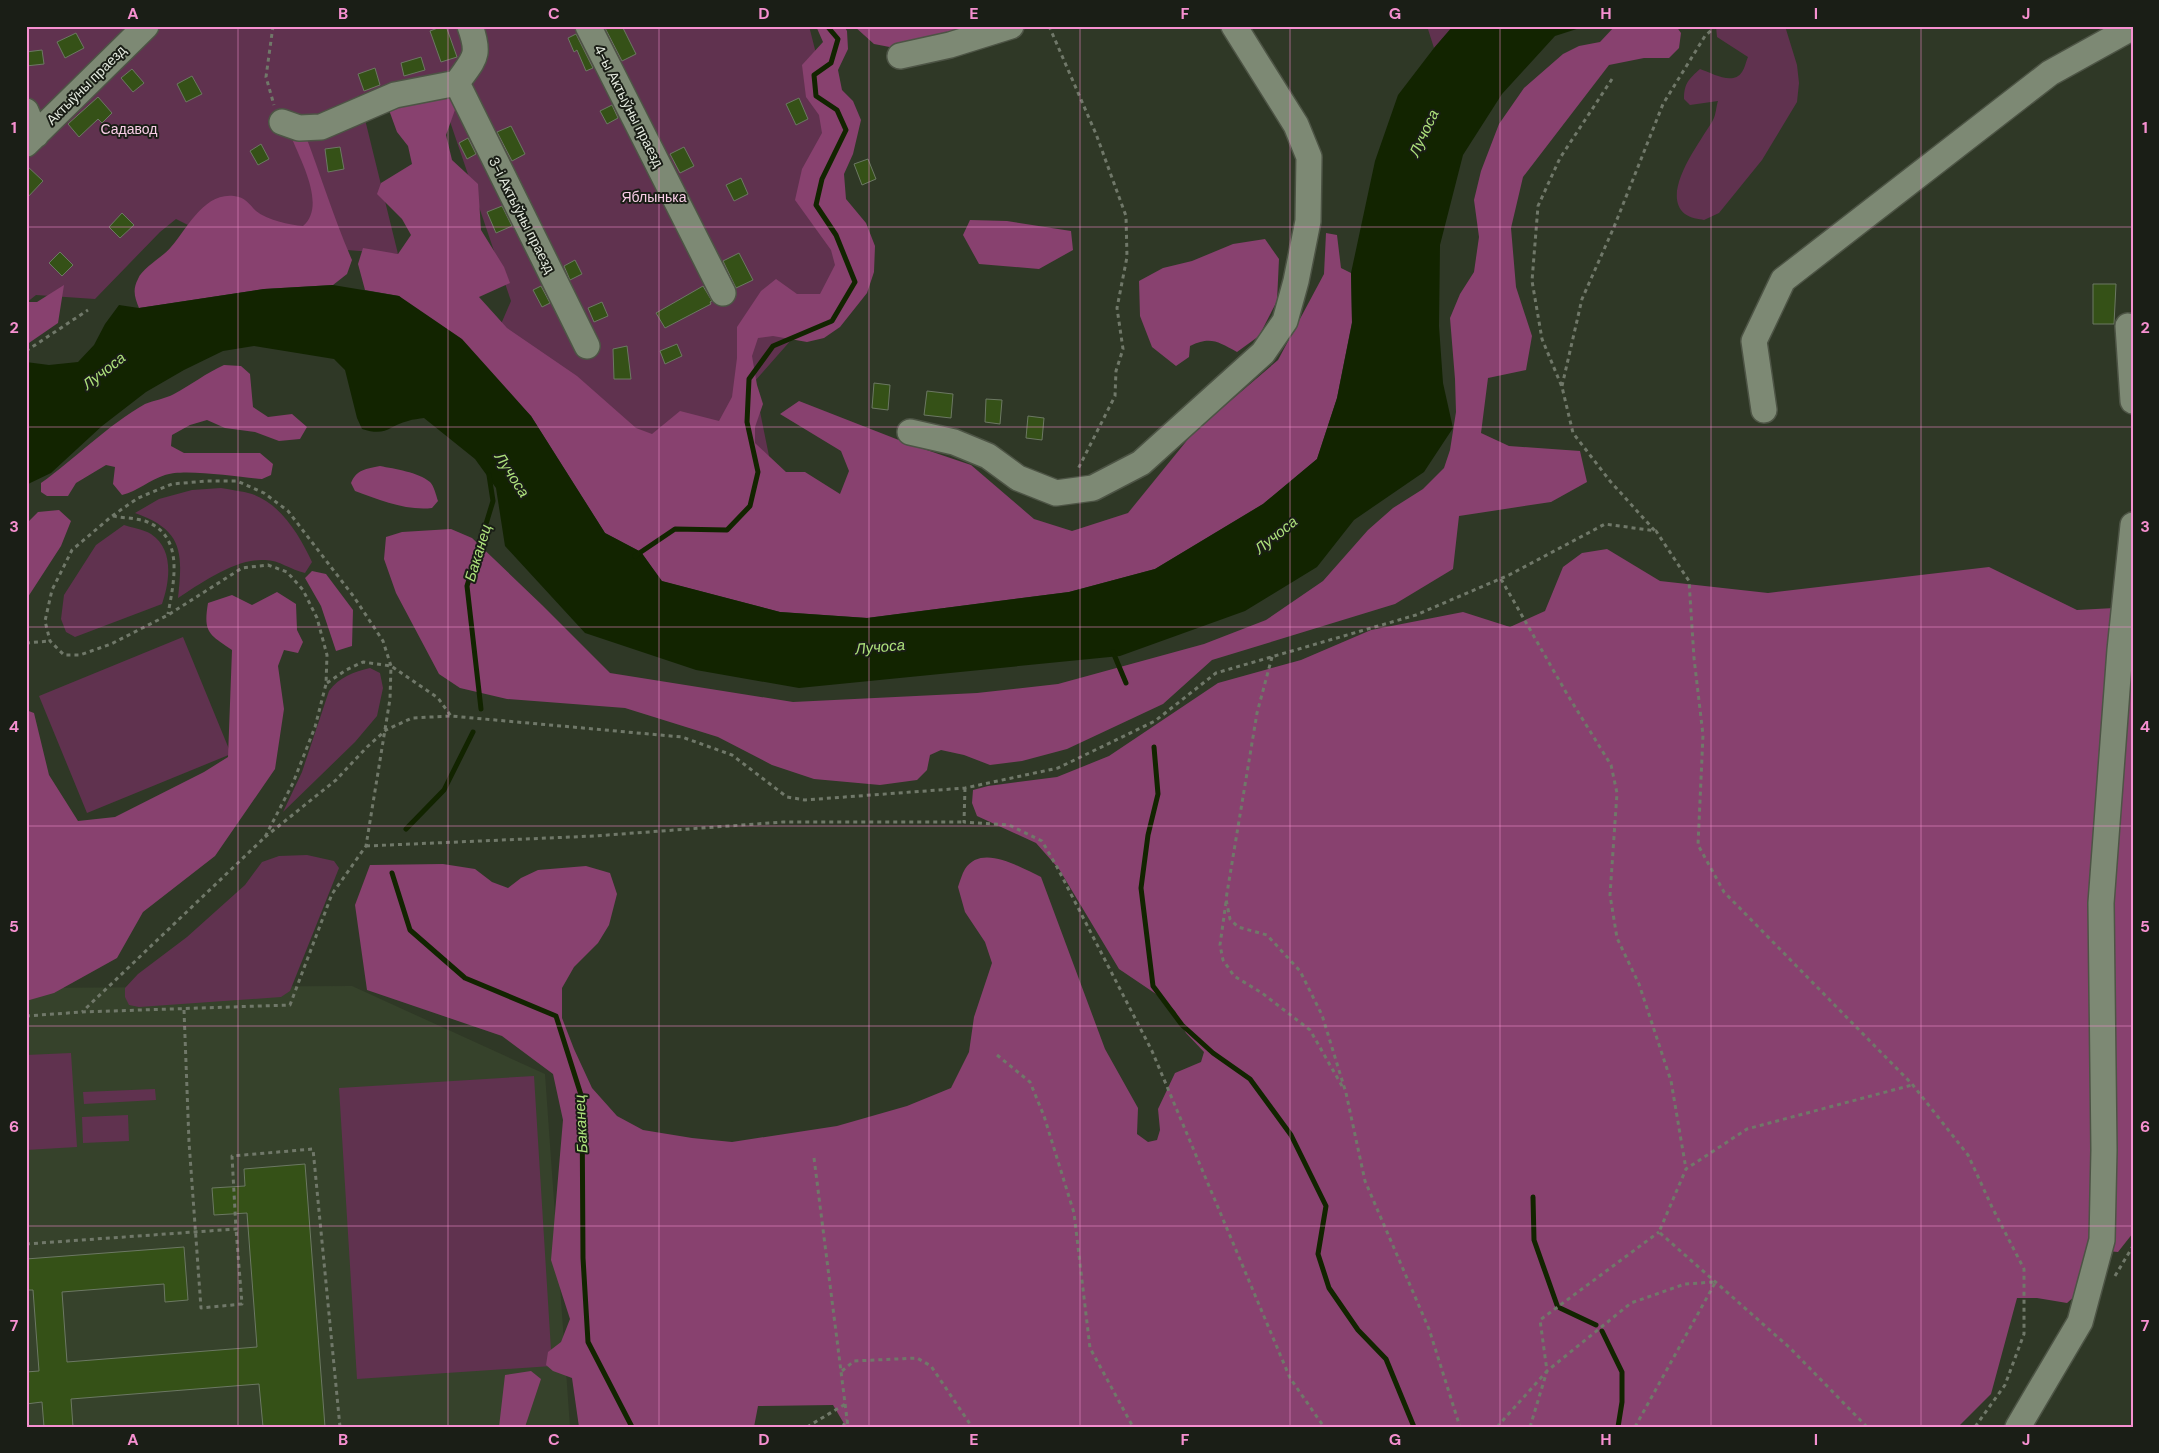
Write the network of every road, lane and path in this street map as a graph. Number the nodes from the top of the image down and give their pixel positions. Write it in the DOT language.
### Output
graph roads {
  1 [pos="146,26"];
  2 [pos="273,26"];
  3 [pos="470,26"];
  4 [pos="588,26"];
  5 [pos="1011,26"];
  6 [pos="1049,26"];
  7 [pos="1234,26"];
  8 [pos="1716,26"];
  9 [pos="2133,27"];
  10 [pos="900,56"];
  11 [pos="1612,79"];
  12 [pos="456,83"];
  13 [pos="26,111"];
  14 [pos="282,122"];
  15 [pos="31,139"];
  16 [pos="723,294"];
  17 [pos="88,310"];
  18 [pos="2128,326"];
  19 [pos="587,346"];
  20 [pos="26,351"];
  21 [pos="1562,386"];
  22 [pos="2133,401"];
  23 [pos="1764,410"];
  24 [pos="910,432"];
  25 [pos="1064,492"];
  26 [pos="112,516"];
  27 [pos="2133,525"];
  28 [pos="1656,531"];
  29 [pos="1500,579"];
  30 [pos="168,615"];
  31 [pos="50,641"];
  32 [pos="26,642"];
  33 [pos="1272,657"];
  34 [pos="391,666"];
  35 [pos="326,684"];
  36 [pos="451,716"];
  37 [pos="386,730"];
  38 [pos="965,788"];
  39 [pos="964,822"];
  40 [pos="265,837"];
  41 [pos="366,846"];
  42 [pos="1226,900"];
  43 [pos="184,1010"];
  44 [pos="82,1012"];
  45 [pos="26,1016"];
  46 [pos="996,1055"];
  47 [pos="1912,1084"];
  48 [pos="1346,1093"];
  49 [pos="814,1158"];
  50 [pos="1686,1168"];
  51 [pos="236,1229"];
  52 [pos="195,1232"];
  53 [pos="1659,1232"];
  54 [pos="26,1244"];
  55 [pos="1715,1282"];
  56 [pos="1547,1371"];
  57 [pos="842,1372"];
  58 [pos="847,1403"];
  59 [pos="846,1416"];
  60 [pos="340,1427"];
  61 [pos="807,1427"];
  62 [pos="844,1427"];
  63 [pos="848,1427"];
  64 [pos="972,1427"];
  65 [pos="1133,1427"];
  66 [pos="1324,1427"];
  67 [pos="1460,1427"];
  68 [pos="1497,1427"];
  69 [pos="1530,1427"];
  70 [pos="1635,1427"];
  71 [pos="1867,1427"];
  72 [pos="1975,1427"];
  73 [pos="2018,1427"];
  1 -- 15 [label="street, Актыўны праезд"];
  2 -- 14 [label="path"];
  3 -- 12 [label="street"];
  4 -- 16 [label="street, 4-ы Актыўны праезд"];
  5 -- 10 [label="street"];
  6 -- 25 [label="path"];
  7 -- 25 [label="street"];
  8 -- 21 [label="path"];
  9 -- 23 [label="street"];
  11 -- 21 [label="path"];
  12 -- 14 [label="street"];
  12 -- 19 [label="street, 3-і Актыўны праезд"];
  13 -- 15 [label="street"];
  17 -- 20 [label="path"];
  18 -- 22 [label="street"];
  21 -- 28 [label="path"];
  24 -- 25 [label="street"];
  26 -- 30 [label="path"];
  26 -- 31 [label="path"];
  26 -- 34 [label="path"];
  27 -- 73 [label="street"];
  28 -- 29 [label="path"];
  28 -- 47 [label="path"];
  29 -- 33 [label="path"];
  29 -- 50 [label="path"];
  30 -- 31 [label="path"];
  30 -- 35 [label="path"];
  31 -- 32 [label="path"];
  33 -- 38 [label="path"];
  33 -- 42 [label="path"];
  34 -- 35 [label="path"];
  34 -- 36 [label="path"];
  34 -- 37 [label="path"];
  35 -- 40 [label="path"];
  36 -- 37 [label="path"];
  36 -- 38 [label="path"];
  37 -- 40 [label="path"];
  37 -- 41 [label="path"];
  38 -- 39 [label="path"];
  39 -- 41 [label="path"];
  39 -- 66 [label="path"];
  40 -- 44 [label="path"];
  41 -- 43 [label="path"];
  42 -- 48 [label="path"];
  42 -- 48 [label="path"];
  43 -- 44 [label="path"];
  43 -- 52 [label="path"];
  44 -- 45 [label="path"];
  46 -- 65 [label="path"];
  47 -- 50 [label="path"];
  47 -- 72 [label="path"];
  48 -- 67 [label="path"];
  49 -- 57 [label="path"];
  50 -- 53 [label="path"];
  51 -- 52 [label="path"];
  51 -- 52 [label="path"];
  51 -- 60 [label="path"];
  52 -- 54 [label="path"];
  53 -- 55 [label="path"];
  53 -- 56 [label="path"];
  55 -- 56 [label="path"];
  55 -- 70 [label="path"];
  55 -- 71 [label="path"];
  56 -- 68 [label="path"];
  56 -- 69 [label="path"];
  57 -- 58 [label="path"];
  57 -- 64 [label="path"];
  58 -- 59 [label="path"];
  58 -- 61 [label="path"];
  59 -- 62 [label="path"];
  59 -- 63 [label="path"];
}
